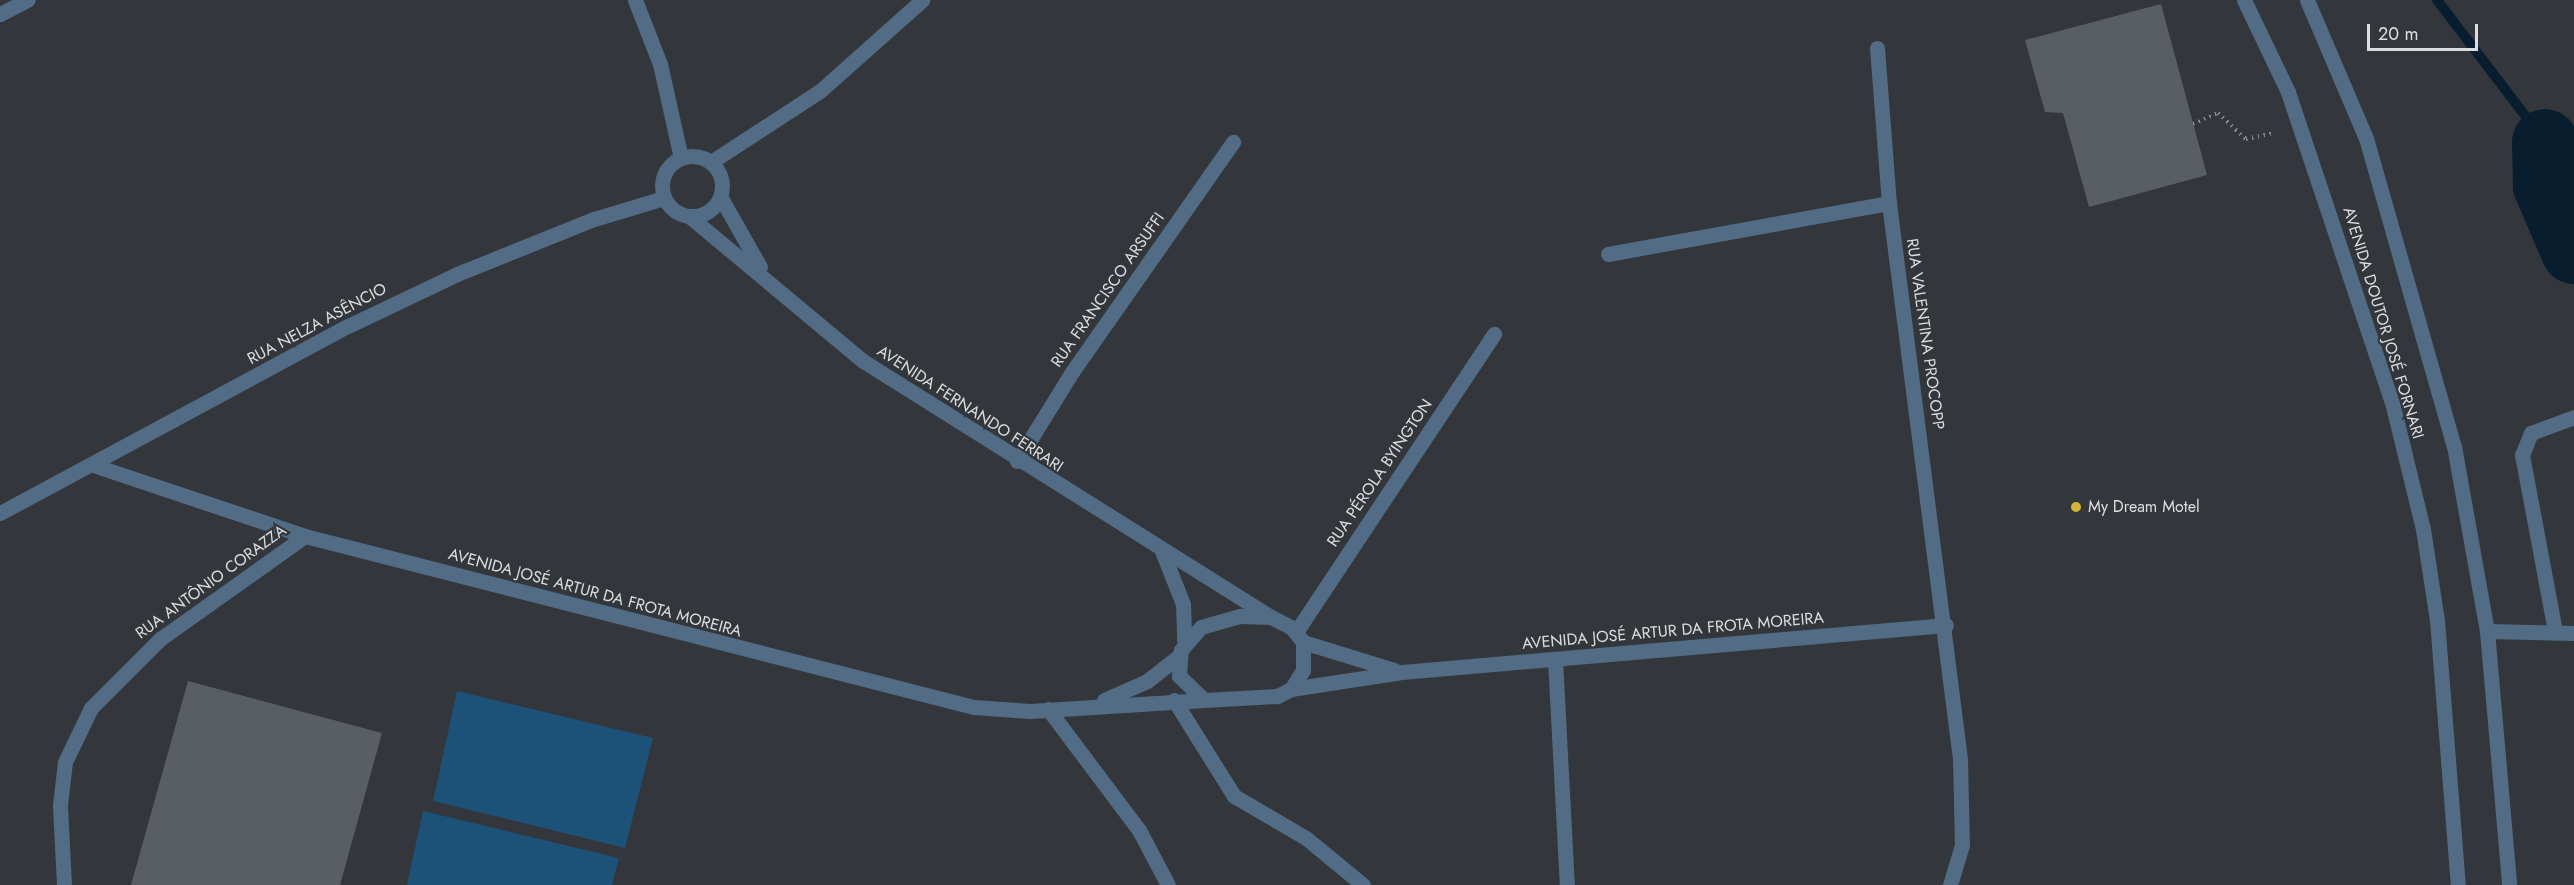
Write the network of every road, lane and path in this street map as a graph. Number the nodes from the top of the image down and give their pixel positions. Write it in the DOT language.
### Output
graph roads {
  1 [pos="28,0"];
  2 [pos="635,0"];
  3 [pos="922,0"];
  4 [pos="2244,0"];
  5 [pos="2307,0"];
  6 [pos="0,14"];
  7 [pos="1876,48"];
  8 [pos="2193,124"];
  9 [pos="2301,128"];
  10 [pos="1233,142"];
  11 [pos="681,158"];
  12 [pos="711,162"];
  13 [pos="664,198"];
  14 [pos="721,198"];
  15 [pos="1889,203"];
  16 [pos="689,216"];
  17 [pos="1608,254"];
  18 [pos="770,282"];
  19 [pos="1494,334"];
  20 [pos="2574,417"];
  21 [pos="1017,461"];
  22 [pos="96,466"];
  23 [pos="0,513"];
  24 [pos="305,536"];
  25 [pos="1162,551"];
  26 [pos="1270,617"];
  27 [pos="1946,625"];
  28 [pos="2487,631"];
  29 [pos="2555,631"];
  30 [pos="2574,633"];
  31 [pos="1300,637"];
  32 [pos="1184,642"];
  33 [pos="1178,657"];
  34 [pos="1555,659"];
  35 [pos="1402,672"];
  36 [pos="1291,689"];
  37 [pos="1174,700"];
  38 [pos="1204,700"];
  39 [pos="1093,705"];
  40 [pos="1048,710"];
  41 [pos="64,885"];
  42 [pos="1168,885"];
  43 [pos="1363,885"];
  44 [pos="1567,885"];
  45 [pos="1950,885"];
  46 [pos="2458,885"];
  47 [pos="2509,885"];
  1 -- 6 [label="street"];
  2 -- 11 [label="street"];
  3 -- 12 [label="street"];
  4 -- 9 [label="street, AVENIDA DOUTOR JOSÉ FORNARI"];
  5 -- 28 [label="street, AVENIDA DOUTOR JOSÉ FORNARI"];
  7 -- 15 [label="street, RUA VALENTINA PROCOPP"];
  8 -- 9 [label="path"];
  9 -- 46 [label="street, AVENIDA DOUTOR JOSÉ FORNARI"];
  10 -- 21 [label="street, RUA FRANCISCO ARSUFFI"];
  11 -- 12 [label="street"];
  11 -- 13 [label="street"];
  12 -- 14 [label="street"];
  13 -- 16 [label="street"];
  13 -- 22 [label="street, RUA NELZA ASÊNCIO"];
  14 -- 16 [label="street"];
  14 -- 18 [label="street"];
  15 -- 17 [label="street"];
  15 -- 27 [label="street, RUA VALENTINA PROCOPP"];
  16 -- 18 [label="street, AVENIDA FERNANDO FERRARI"];
  18 -- 21 [label="street, AVENIDA FERNANDO FERRARI"];
  19 -- 31 [label="street, RUA PÉROLA BYINGTON"];
  20 -- 29 [label="street"];
  21 -- 25 [label="street, AVENIDA FERNANDO FERRARI"];
  22 -- 23 [label="street, RUA NELZA ASÊNCIO"];
  22 -- 24 [label="street, AVENIDA JOSÉ ARTUR DA FROTA MOREIRA"];
  24 -- 40 [label="street, AVENIDA JOSÉ ARTUR DA FROTA MOREIRA"];
  24 -- 41 [label="street, RUA ANTÔNIO CORAZZA"];
  25 -- 26 [label="street, AVENIDA FERNANDO FERRARI"];
  25 -- 32 [label="street"];
  26 -- 31 [label="street"];
  26 -- 32 [label="street"];
  27 -- 34 [label="street, AVENIDA JOSÉ ARTUR DA FROTA MOREIRA"];
  27 -- 45 [label="street, RUA VALENTINA PROCOPP"];
  28 -- 29 [label="street"];
  28 -- 47 [label="street, AVENIDA DOUTOR JOSÉ FORNARI"];
  29 -- 30 [label="street"];
  31 -- 35 [label="street, AVENIDA JOSÉ ARTUR DA FROTA MOREIRA"];
  31 -- 36 [label="street"];
  32 -- 33 [label="street"];
  33 -- 38 [label="street"];
  33 -- 39 [label="street, AVENIDA JOSÉ ARTUR DA FROTA MOREIRA"];
  34 -- 35 [label="street, AVENIDA JOSÉ ARTUR DA FROTA MOREIRA"];
  34 -- 44 [label="street"];
  35 -- 36 [label="street, AVENIDA JOSÉ ARTUR DA FROTA MOREIRA"];
  36 -- 38 [label="street"];
  37 -- 38 [label="street, AVENIDA JOSÉ ARTUR DA FROTA MOREIRA"];
  37 -- 39 [label="street, AVENIDA JOSÉ ARTUR DA FROTA MOREIRA"];
  37 -- 43 [label="street"];
  39 -- 40 [label="street, AVENIDA JOSÉ ARTUR DA FROTA MOREIRA"];
  40 -- 42 [label="street"];
}
